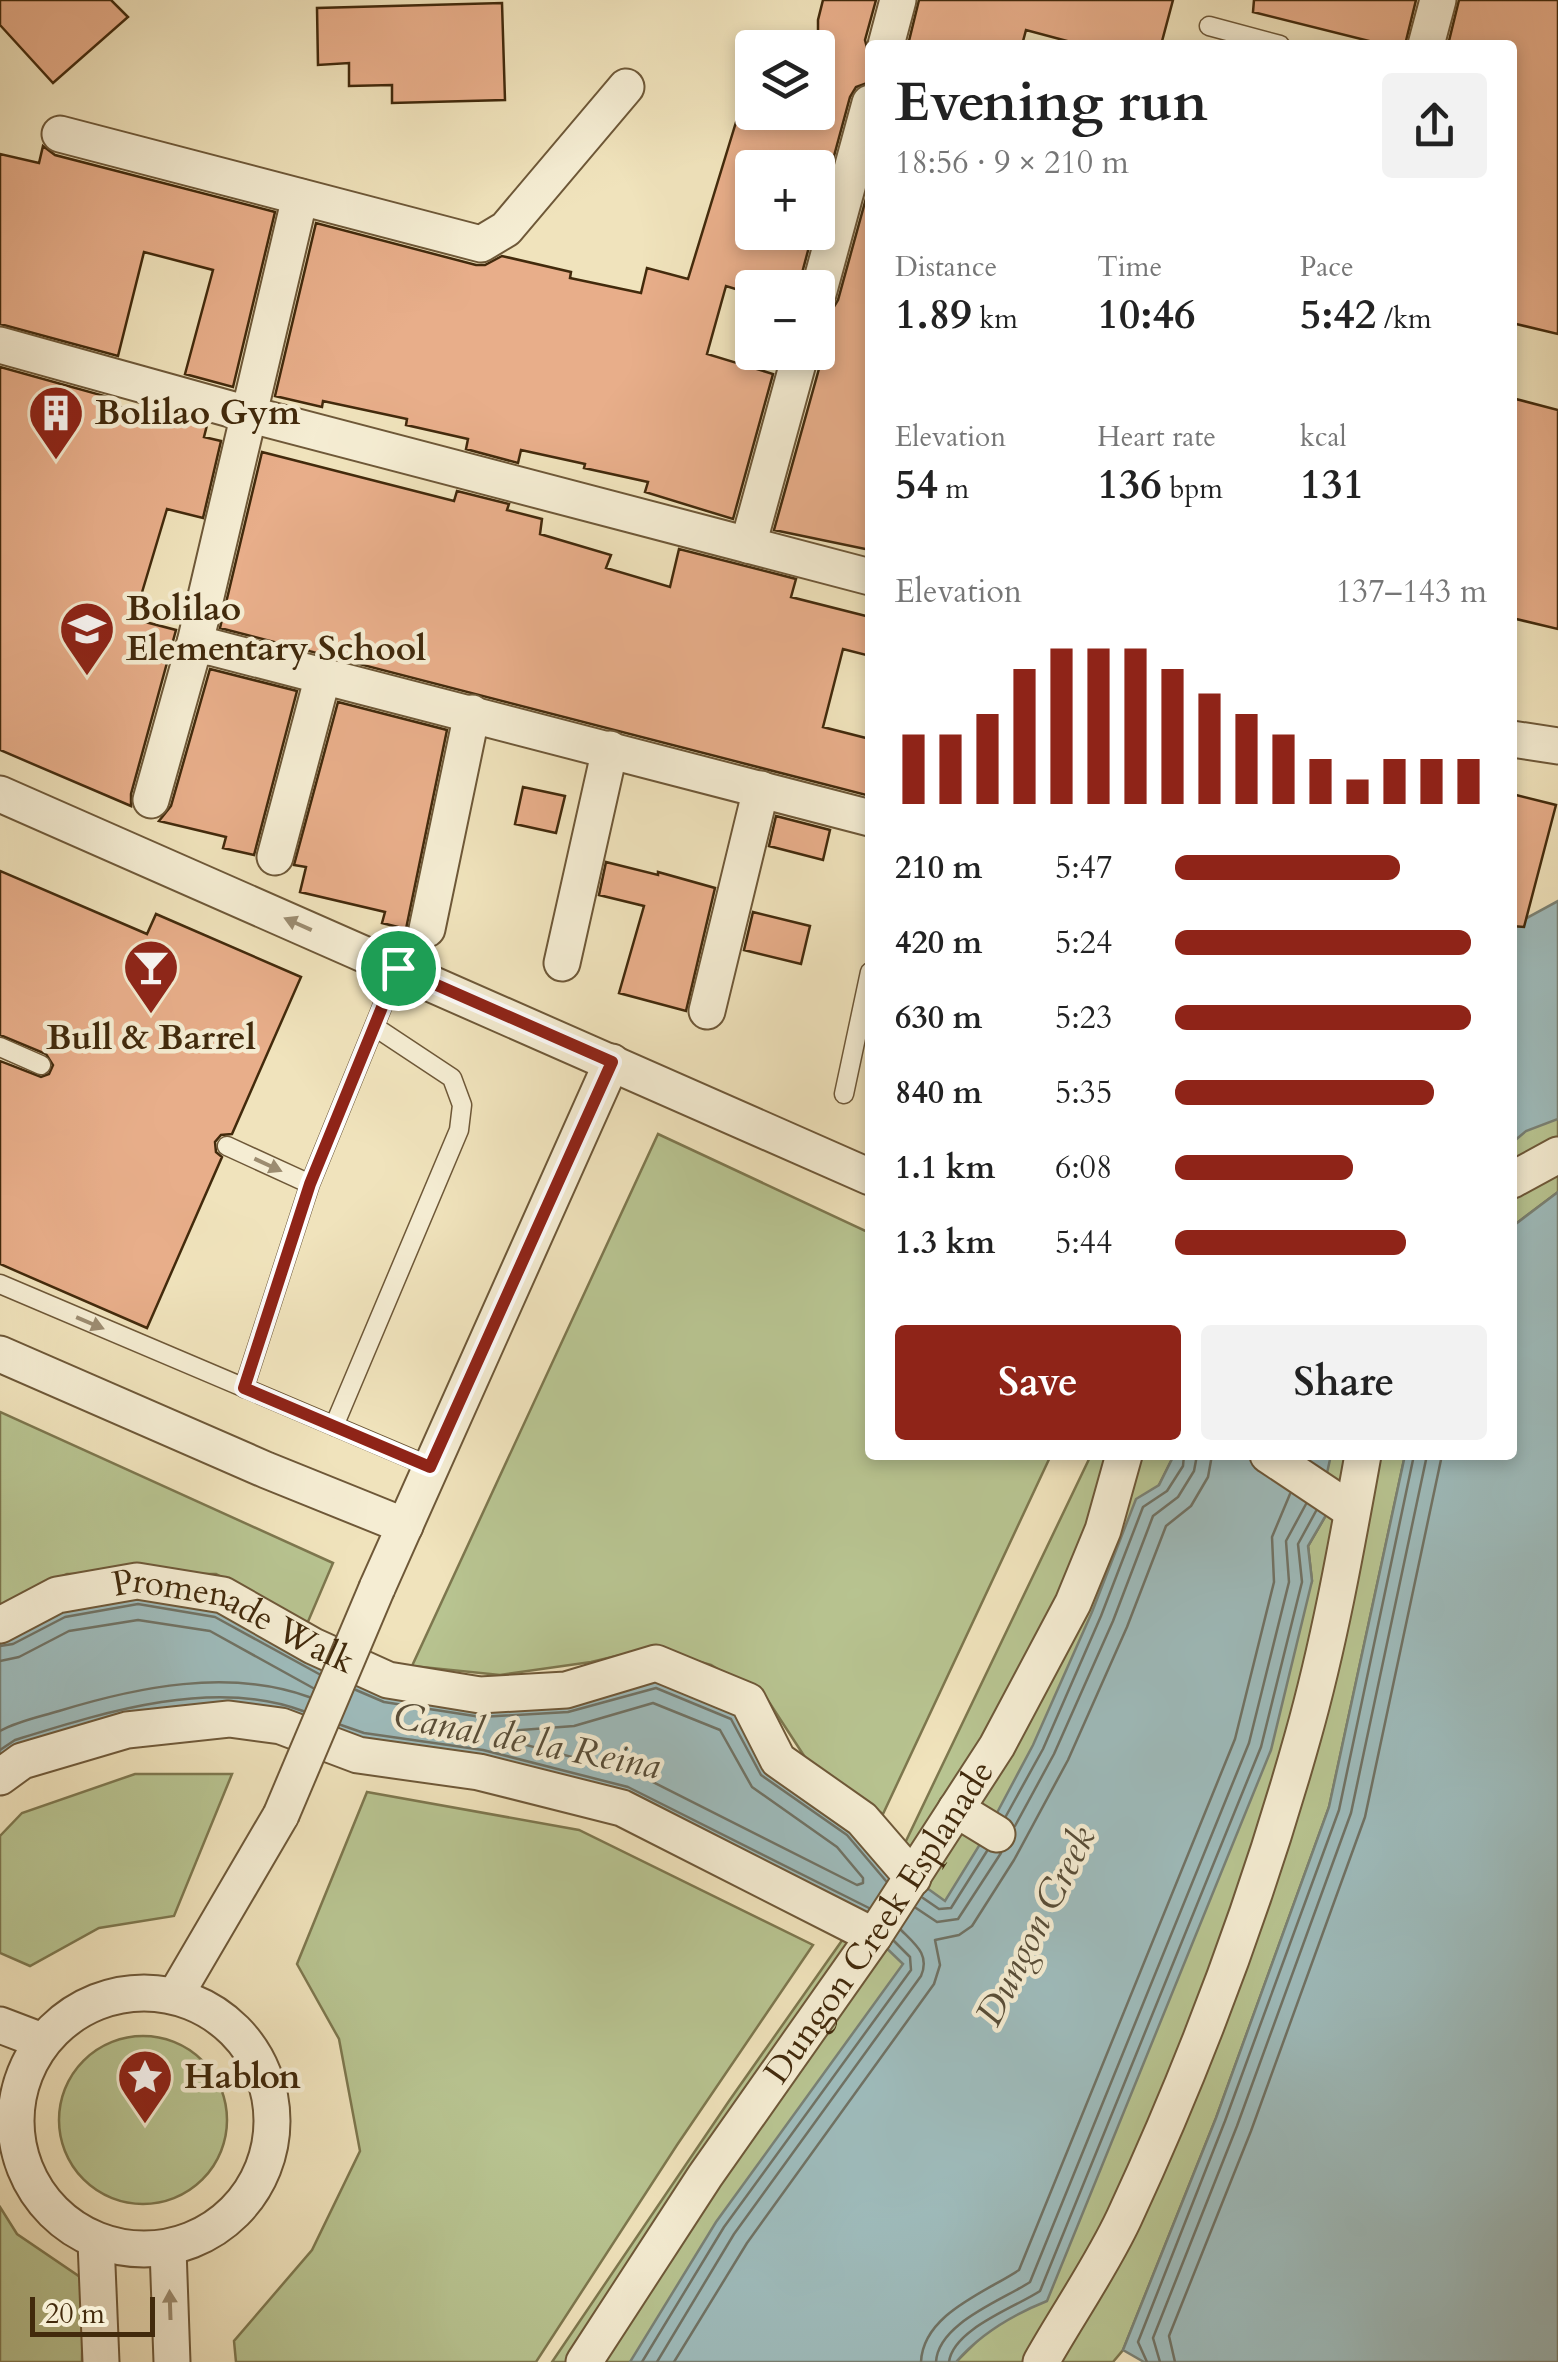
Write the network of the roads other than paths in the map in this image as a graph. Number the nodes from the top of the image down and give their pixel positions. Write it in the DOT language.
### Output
graph roads {
  1 [pos="898,0"];
  2 [pos="1438,0"];
  3 [pos="1209,26"];
  4 [pos="887,40"];
  5 [pos="1261,40"];
  6 [pos="1427,40"];
  7 [pos="626,87"];
  8 [pos="865,120"];
  9 [pos="60,134"];
  10 [pos="300,197"];
  11 [pos="824,270"];
  12 [pos="0,345"];
  13 [pos="796,370"];
  14 [pos="248,414"];
  15 [pos="748,545"];
  16 [pos="865,576"];
  17 [pos="195,643"];
  18 [pos="323,676"];
  19 [pos="472,714"];
  20 [pos="1517,739"];
  21 [pos="1558,746"];
  22 [pos="610,749"];
  23 [pos="760,789"];
  24 [pos="0,794"];
  25 [pos="151,800"];
  26 [pos="865,817"];
  27 [pos="275,857"];
  28 [pos="427,928"];
  29 [pos="562,963"];
  30 [pos="398,968"];
  31 [pos="865,995"];
  32 [pos="707,1011"];
  33 [pos="376,1027"];
  34 [pos="0,1047"];
  35 [pos="612,1062"];
  36 [pos="40,1065"];
  37 [pos="844,1094"];
  38 [pos="227,1146"];
  39 [pos="1558,1155"];
  40 [pos="865,1175"];
  41 [pos="1517,1177"];
  42 [pos="310,1184"];
  43 [pos="0,1284"];
  44 [pos="0,1354"];
  45 [pos="244,1388"];
  46 [pos="334,1426"];
  47 [pos="1123,1460"];
  48 [pos="1276,1460"];
  49 [pos="1362,1460"];
  50 [pos="430,1467"];
  51 [pos="1352,1511"];
  52 [pos="405,1526"];
  53 [pos="0,1625"];
  54 [pos="0,1777"];
  55 [pos="956,1809"];
  56 [pos="997,1834"];
  57 [pos="913,1878"];
  58 [pos="874,1936"];
  59 [pos="175,1996"];
  60 [pos="0,2026"];
  61 [pos="42,2040"];
  62 [pos="8,2096"];
  63 [pos="96,2242"];
  64 [pos="168,2249"];
  65 [pos="101,2362"];
  66 [pos="172,2362"];
  67 [pos="584,2362"];
  68 [pos="1041,2362"];
  1 -- 4 [label="street"];
  2 -- 6 [label="street"];
  3 -- 5 [label="lane"];
  7 -- 10 [label="street"];
  8 -- 11 [label="street"];
  9 -- 10 [label="street"];
  10 -- 14 [label="street"];
  12 -- 14 [label="street"];
  13 -- 15 [label="street"];
  14 -- 15 [label="street"];
  14 -- 17 [label="street"];
  15 -- 16 [label="street"];
  17 -- 18 [label="street"];
  17 -- 25 [label="street"];
  18 -- 19 [label="street"];
  18 -- 27 [label="street"];
  19 -- 22 [label="street"];
  19 -- 28 [label="street"];
  20 -- 21 [label="street"];
  22 -- 23 [label="street"];
  22 -- 29 [label="street"];
  23 -- 26 [label="street"];
  23 -- 32 [label="street"];
  30 -- 24 [label="street, one-way"];
  30 -- 33 [label="lane"];
  30 -- 35 [label="street"];
  31 -- 37 [label="lane"];
  33 -- 42 [label="lane"];
  33 -- 46 [label="lane"];
  34 -- 36 [label="lane"];
  35 -- 40 [label="street"];
  35 -- 50 [label="street"];
  38 -- 42 [label="lane, one-way"];
  39 -- 41 [label="street"];
  42 -- 45 [label="lane"];
  43 -- 45 [label="lane, one-way"];
  44 -- 52 [label="street"];
  45 -- 46 [label="lane"];
  46 -- 50 [label="lane"];
  47 -- 55 [label="street, Dungon Creek Esplanade"];
  48 -- 51 [label="street"];
  49 -- 51 [label="street"];
  50 -- 52 [label="street"];
  51 -- 68 [label="street"];
  52 -- 59 [label="street, bridge"];
  53 -- 57 [label="street, Promenade Walk"];
  54 -- 58 [label="street"];
  55 -- 56 [label="street"];
  55 -- 57 [label="street, Dungon Creek Esplanade"];
  57 -- 58 [label="street, Dungon Creek Esplanade"];
  58 -- 67 [label="street, Dungon Creek Esplanade"];
  59 -- 61 [label="street"];
  59 -- 64 [label="street"];
  60 -- 61 [label="street"];
  61 -- 62 [label="street"];
  62 -- 63 [label="street"];
  63 -- 64 [label="street"];
  63 -- 65 [label="street"];
  66 -- 64 [label="street, one-way"];
}
